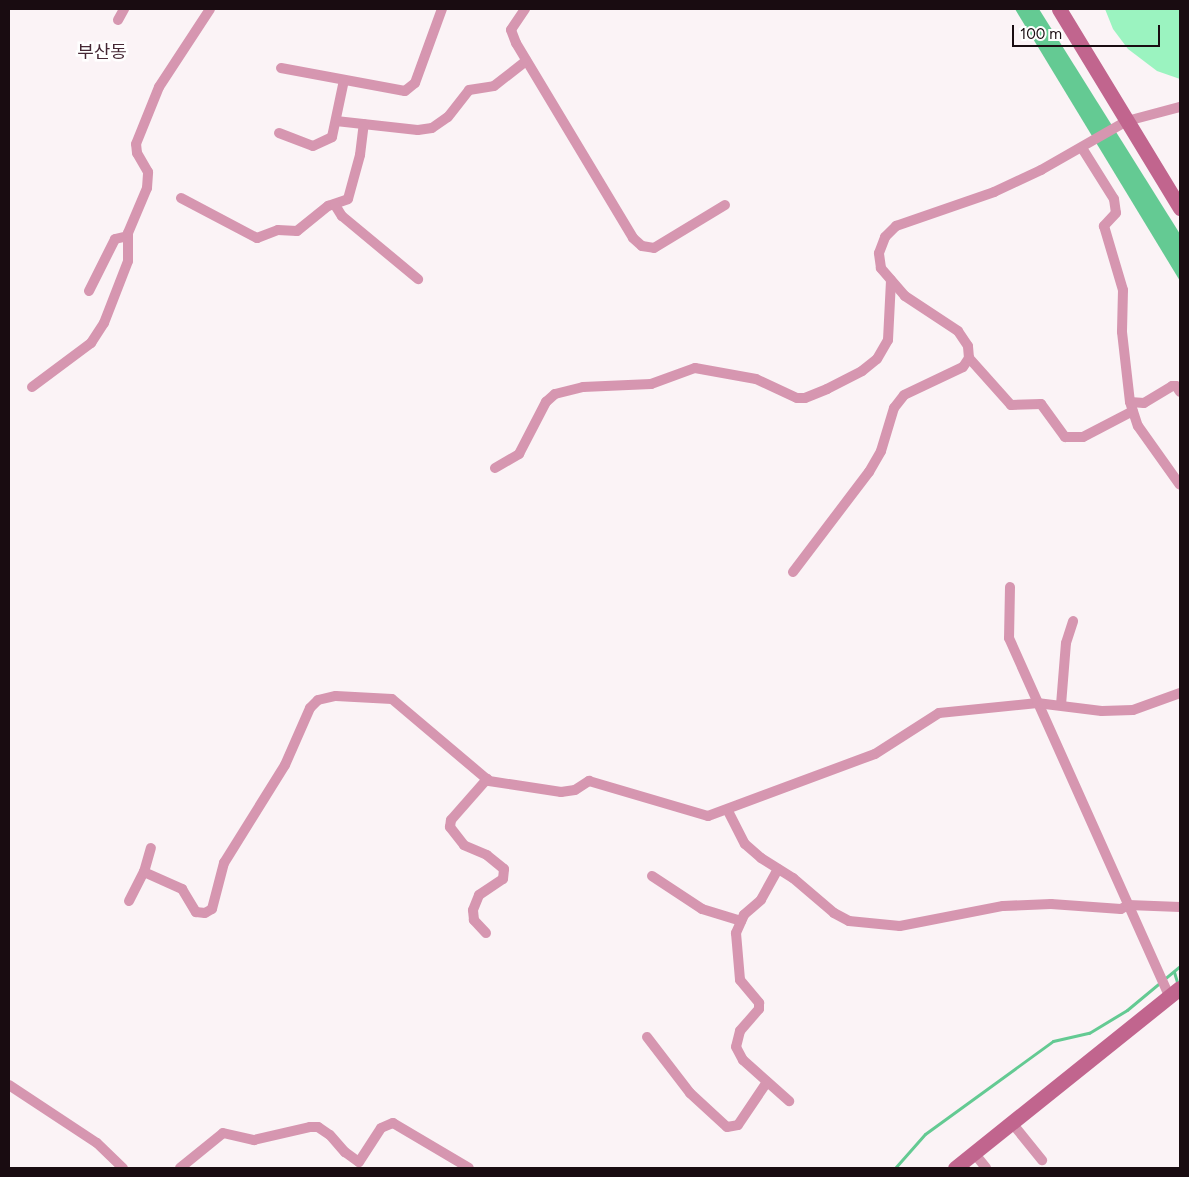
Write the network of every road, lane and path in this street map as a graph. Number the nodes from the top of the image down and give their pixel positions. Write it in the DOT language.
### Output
graph roads {
  1 [pos="124,9"];
  2 [pos="210,9"];
  3 [pos="442,9"];
  4 [pos="525,9"];
  5 [pos="1059,9"];
  6 [pos="118,20"];
  7 [pos="526,61"];
  8 [pos="281,68"];
  9 [pos="344,80"];
  10 [pos="1180,107"];
  11 [pos="336,121"];
  12 [pos="1123,123"];
  13 [pos="364,124"];
  14 [pos="280,134"];
  15 [pos="1083,147"];
  16 [pos="181,198"];
  17 [pos="335,205"];
  18 [pos="725,205"];
  19 [pos="1180,208"];
  20 [pos="128,236"];
  21 [pos="418,279"];
  22 [pos="891,280"];
  23 [pos="89,291"];
  24 [pos="969,358"];
  25 [pos="32,387"];
  26 [pos="1180,392"];
  27 [pos="1131,407"];
  28 [pos="495,468"];
  29 [pos="1180,485"];
  30 [pos="793,572"];
  31 [pos="1010,587"];
  32 [pos="1073,621"];
  33 [pos="1180,693"];
  34 [pos="1036,703"];
  35 [pos="1061,706"];
  36 [pos="487,779"];
  37 [pos="728,811"];
  38 [pos="151,848"];
  39 [pos="778,869"];
  40 [pos="144,872"];
  41 [pos="652,876"];
  42 [pos="130,901"];
  43 [pos="1128,905"];
  44 [pos="1180,907"];
  45 [pos="741,921"];
  46 [pos="486,933"];
  47 [pos="1173,991"];
  48 [pos="647,1037"];
  49 [pos="767,1082"];
  50 [pos="9,1085"];
  51 [pos="789,1101"];
  52 [pos="1012,1123"];
  53 [pos="974,1153"];
  54 [pos="1042,1160"];
  55 [pos="123,1168"];
  56 [pos="180,1168"];
  57 [pos="469,1168"];
  58 [pos="955,1168"];
  59 [pos="986,1168"];
  1 -- 6 [label="street"];
  2 -- 20 [label="street"];
  3 -- 9 [label="street"];
  4 -- 7 [label="street"];
  5 -- 12 [label="street"];
  7 -- 13 [label="street"];
  7 -- 18 [label="street"];
  8 -- 9 [label="street"];
  9 -- 11 [label="street"];
  10 -- 12 [label="street"];
  11 -- 13 [label="street"];
  11 -- 14 [label="street"];
  12 -- 15 [label="street"];
  12 -- 19 [label="street"];
  13 -- 17 [label="street"];
  15 -- 22 [label="street"];
  15 -- 27 [label="street"];
  16 -- 17 [label="street"];
  17 -- 21 [label="street"];
  20 -- 23 [label="street"];
  20 -- 25 [label="street"];
  22 -- 24 [label="street"];
  22 -- 28 [label="street"];
  24 -- 27 [label="street"];
  24 -- 30 [label="street"];
  26 -- 27 [label="street"];
  27 -- 29 [label="street"];
  31 -- 34 [label="street"];
  32 -- 35 [label="street"];
  33 -- 35 [label="street"];
  34 -- 35 [label="street"];
  34 -- 37 [label="street"];
  34 -- 43 [label="street"];
  36 -- 37 [label="street"];
  36 -- 40 [label="street"];
  36 -- 46 [label="street"];
  37 -- 39 [label="street"];
  38 -- 40 [label="street"];
  39 -- 43 [label="street"];
  39 -- 45 [label="street"];
  40 -- 42 [label="street"];
  41 -- 45 [label="street"];
  43 -- 44 [label="street"];
  43 -- 47 [label="street"];
  45 -- 49 [label="street"];
  47 -- 52 [label="street"];
  48 -- 49 [label="street"];
  49 -- 51 [label="street"];
  50 -- 55 [label="street"];
  52 -- 53 [label="street"];
  52 -- 54 [label="street"];
  53 -- 58 [label="street"];
  53 -- 59 [label="street"];
  56 -- 57 [label="street"];
}
